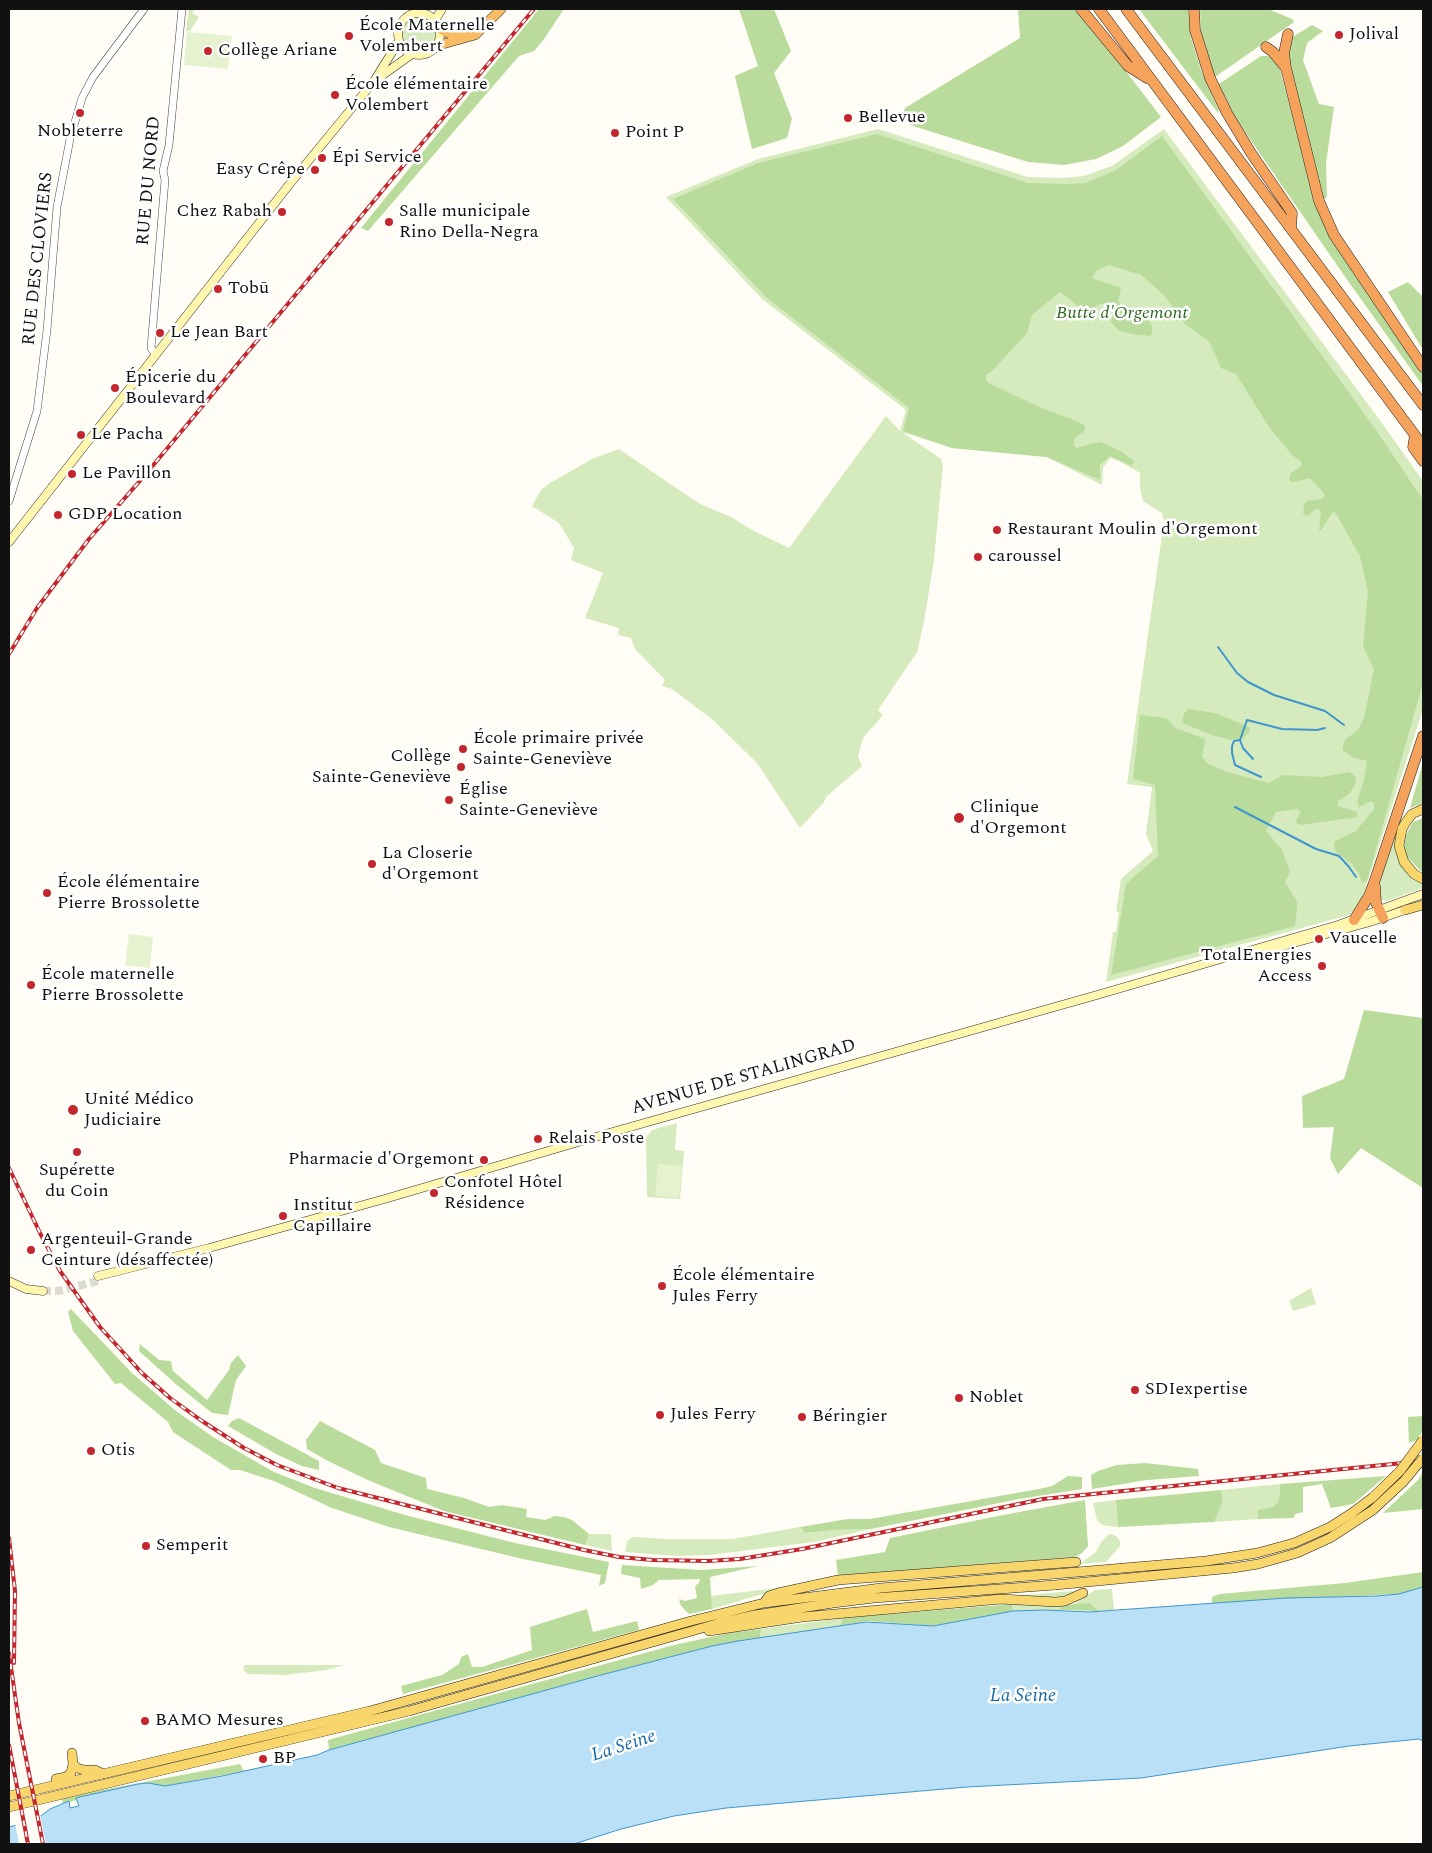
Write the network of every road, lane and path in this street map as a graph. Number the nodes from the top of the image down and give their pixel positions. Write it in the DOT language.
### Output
graph roads {
  1 [pos="144,9"];
  2 [pos="182,9"];
  3 [pos="442,9"];
  4 [pos="493,9"];
  5 [pos="501,9"];
  6 [pos="1081,9"];
  7 [pos="1099,9"];
  8 [pos="1126,9"];
  9 [pos="1194,9"];
  10 [pos="427,11"];
  11 [pos="435,20"];
  12 [pos="440,29"];
  13 [pos="1288,34"];
  14 [pos="399,41"];
  15 [pos="1266,47"];
  16 [pos="436,48"];
  17 [pos="412,54"];
  18 [pos="1286,68"];
  19 [pos="374,81"];
  20 [pos="1154,83"];
  21 [pos="1291,228"];
  22 [pos="156,355"];
  23 [pos="1423,367"];
  24 [pos="1409,385"];
  25 [pos="1423,392"];
  26 [pos="1423,405"];
  27 [pos="1415,435"];
  28 [pos="1423,446"];
  29 [pos="1423,461"];
  30 [pos="9,500"];
  31 [pos="12,536"];
  32 [pos="9,542"];
  33 [pos="1423,736"];
  34 [pos="1423,809"];
  35 [pos="1423,879"];
  36 [pos="1376,880"];
  37 [pos="1423,894"];
  38 [pos="1423,905"];
  39 [pos="1405,910"];
  40 [pos="1381,914"];
  41 [pos="1354,920"];
  42 [pos="1184,970"];
  43 [pos="9,1277"];
  44 [pos="100,1278"];
  45 [pos="9,1281"];
  46 [pos="1423,1440"];
  47 [pos="1423,1458"];
  48 [pos="1076,1562"];
  49 [pos="1083,1593"];
  50 [pos="764,1603"];
  51 [pos="699,1629"];
  52 [pos="72,1753"];
  53 [pos="73,1764"];
  54 [pos="103,1774"];
  55 [pos="27,1791"];
  56 [pos="9,1796"];
  57 [pos="9,1807"];
  1 -- 30 [label="street, RUE DES CLOVIERS"];
  2 -- 22 [label="street, RUE DU NORD"];
  3 -- 11 [label="main road"];
  4 -- 12 [label="highway"];
  5 -- 16 [label="highway"];
  6 -- 20 [label="highway"];
  7 -- 20 [label="highway"];
  8 -- 21 [label="highway"];
  9 -- 21 [label="highway"];
  10 -- 11 [label="main road"];
  10 -- 14 [label="main road"];
  11 -- 12 [label="main road"];
  12 -- 16 [label="main road"];
  13 -- 18 [label="highway"];
  14 -- 17 [label="main road"];
  14 -- 19 [label="main road"];
  15 -- 18 [label="highway"];
  16 -- 17 [label="main road"];
  17 -- 19 [label="main road"];
  18 -- 23 [label="highway"];
  19 -- 22 [label="main road"];
  20 -- 27 [label="highway"];
  21 -- 24 [label="highway"];
  22 -- 31 [label="main road"];
  24 -- 25 [label="highway"];
  24 -- 26 [label="highway"];
  27 -- 28 [label="highway"];
  27 -- 29 [label="highway"];
  31 -- 32 [label="main road"];
  33 -- 36 [label="highway"];
  34 -- 35 [label="main road"];
  36 -- 40 [label="highway"];
  36 -- 41 [label="highway"];
  37 -- 40 [label="main road, AVENUE DE STALINGRAD"];
  38 -- 39 [label="main road, AVENUE DE STALINGRAD"];
  39 -- 40 [label="main road, AVENUE DE STALINGRAD"];
  40 -- 41 [label="main road, AVENUE DE STALINGRAD"];
  40 -- 42 [label="main road, AVENUE DE STALINGRAD"];
  41 -- 42 [label="main road, AVENUE DE STALINGRAD"];
  42 -- 44 [label="main road, AVENUE DE STALINGRAD"];
  43 -- 45 [label="main road"];
  46 -- 50 [label="main road, bridge"];
  47 -- 51 [label="main road, bridge"];
  48 -- 50 [label="main road"];
  49 -- 51 [label="main road"];
  50 -- 54 [label="main road"];
  51 -- 57 [label="main road"];
  52 -- 53 [label="main road"];
  53 -- 54 [label="main road"];
  53 -- 55 [label="main road"];
  54 -- 55 [label="main road"];
  55 -- 56 [label="main road"];
}
